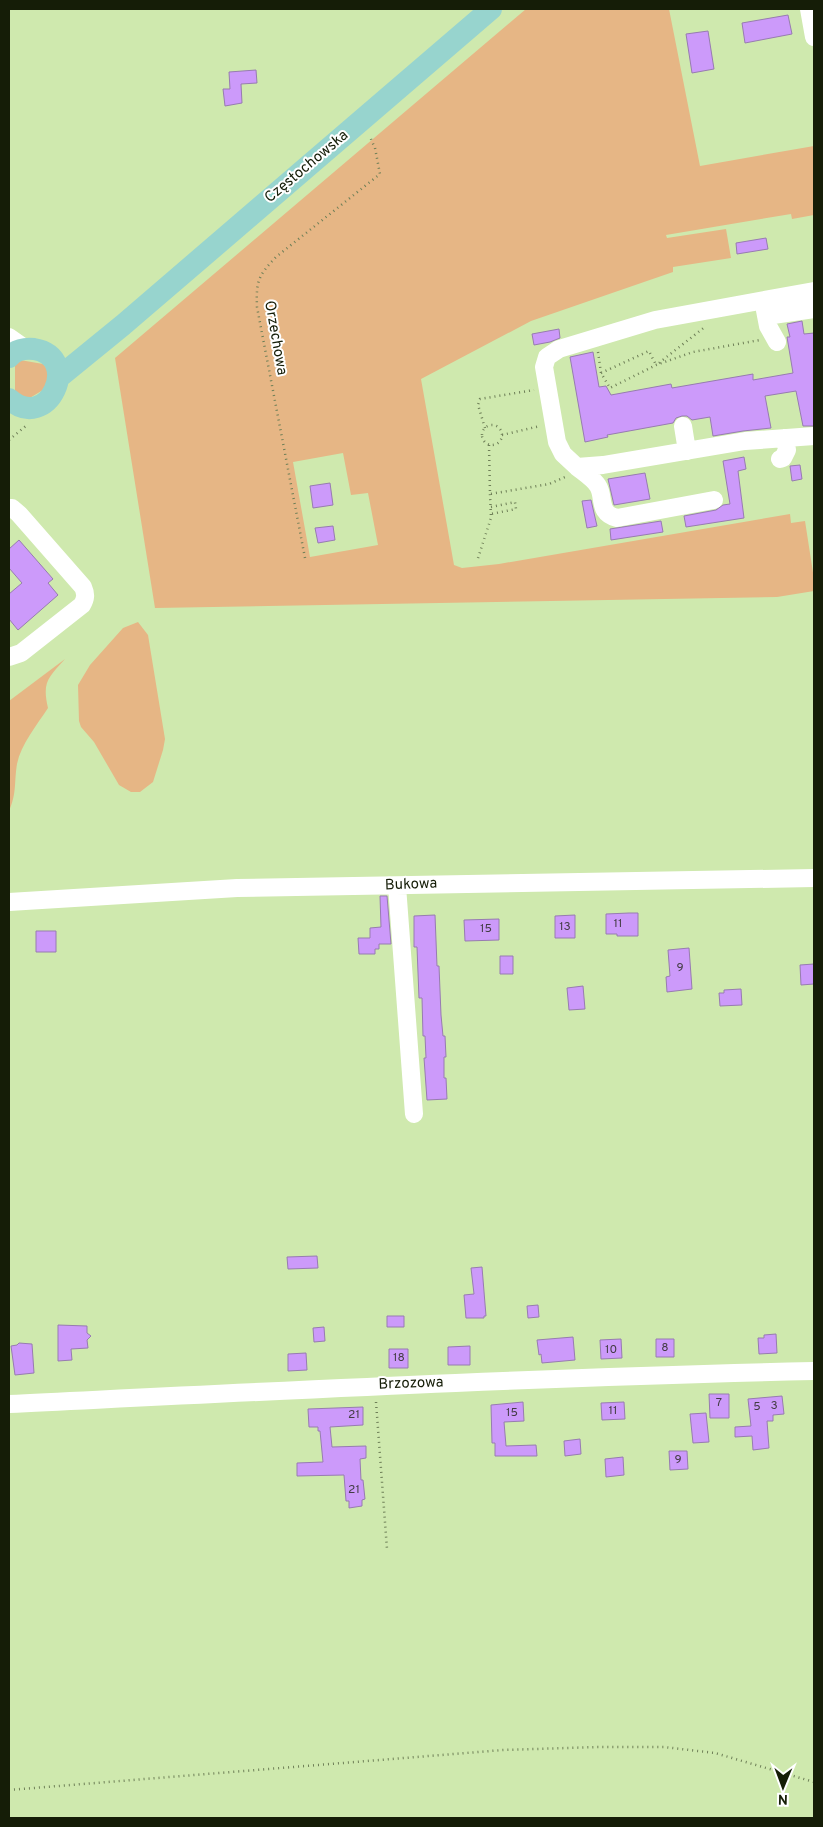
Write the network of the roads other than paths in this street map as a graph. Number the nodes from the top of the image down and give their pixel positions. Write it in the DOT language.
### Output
graph roads {
  1 [pos="491,9"];
  2 [pos="809,9"];
  3 [pos="814,37"];
  4 [pos="814,291"];
  5 [pos="765,308"];
  6 [pos="814,309"];
  7 [pos="123,325"];
  8 [pos="776,340"];
  9 [pos="14,348"];
  10 [pos="50,358"];
  11 [pos="58,378"];
  12 [pos="9,399"];
  13 [pos="31,408"];
  14 [pos="9,419"];
  15 [pos="683,426"];
  16 [pos="814,436"];
  17 [pos="784,438"];
  18 [pos="687,452"];
  19 [pos="780,459"];
  20 [pos="603,465"];
  21 [pos="577,466"];
  22 [pos="598,486"];
  23 [pos="714,500"];
  24 [pos="9,508"];
  25 [pos="9,657"];
  26 [pos="814,878"];
  27 [pos="397,886"];
  28 [pos="9,902"];
  29 [pos="414,1114"];
  30 [pos="814,1371"];
  31 [pos="9,1404"];
  1 -- 7 [label="main road, Częstochowska"];
  2 -- 3 [label="street"];
  4 -- 5 [label="street"];
  5 -- 6 [label="street"];
  5 -- 8 [label="street"];
  5 -- 21 [label="street"];
  7 -- 10 [label="main road, Częstochowska"];
  7 -- 11 [label="main road, Częstochowska"];
  9 -- 10 [label="main road"];
  10 -- 11 [label="main road"];
  11 -- 13 [label="main road"];
  12 -- 13 [label="main road"];
  13 -- 14 [label="main road"];
  15 -- 18 [label="street"];
  16 -- 17 [label="street"];
  17 -- 18 [label="street"];
  17 -- 19 [label="street"];
  18 -- 20 [label="street"];
  20 -- 21 [label="street"];
  20 -- 22 [label="street"];
  21 -- 22 [label="street"];
  22 -- 23 [label="street"];
  24 -- 25 [label="street"];
  26 -- 27 [label="street, Bukowa"];
  27 -- 28 [label="street, Bukowa"];
  27 -- 29 [label="street"];
  30 -- 31 [label="street, Brzozowa"];
}
